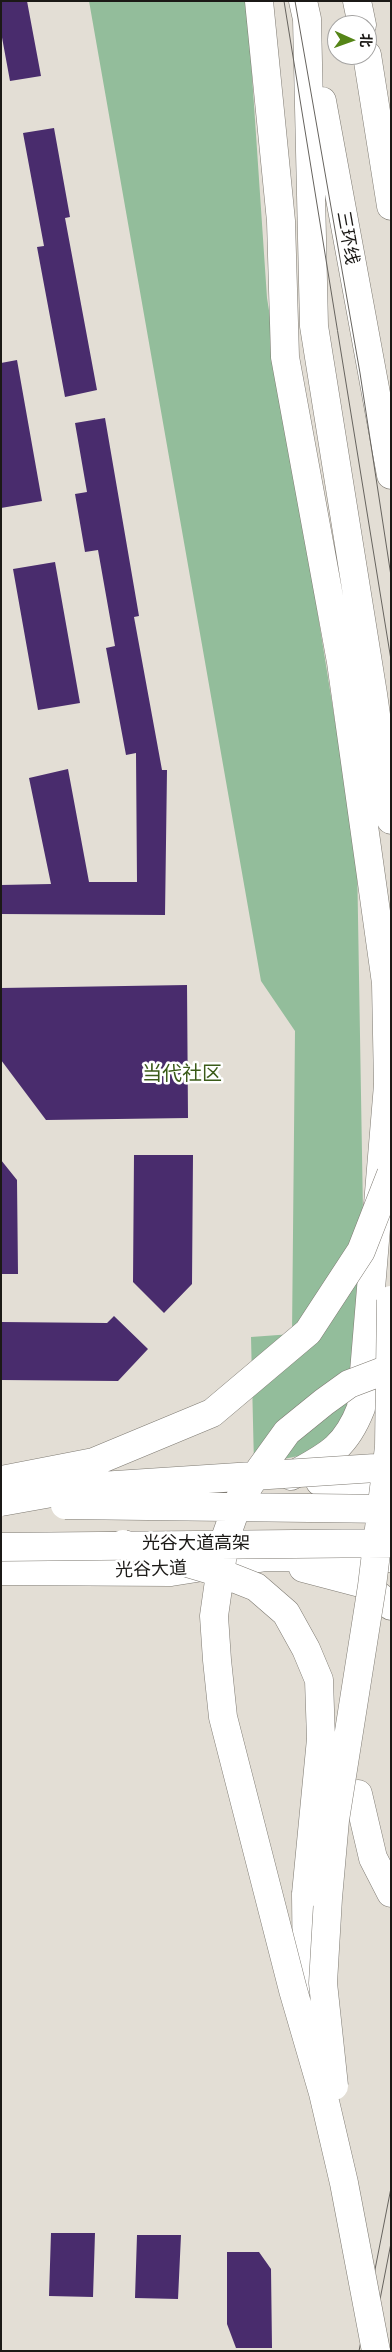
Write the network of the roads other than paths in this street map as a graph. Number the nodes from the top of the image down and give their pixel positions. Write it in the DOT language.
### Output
graph roads {
  1 [pos="260,1"];
  2 [pos="359,1"];
  3 [pos="305,7"];
  4 [pos="361,15"];
  5 [pos="369,65"];
  6 [pos="370,65"];
  7 [pos="391,163"];
  8 [pos="391,206"];
  9 [pos="281,221"];
  10 [pos="322,373"];
  11 [pos="391,475"];
  12 [pos="370,673"];
  13 [pos="362,807"];
  14 [pos="391,820"];
  15 [pos="389,1092"];
  16 [pos="391,1174"];
  17 [pos="391,1300"];
  18 [pos="391,1368"];
  19 [pos="391,1467"];
  20 [pos="1,1476"];
  21 [pos="1,1480"];
  22 [pos="282,1481"];
  23 [pos="391,1484"];
  24 [pos="1,1503"];
  25 [pos="391,1509"];
  26 [pos="391,1543"];
  27 [pos="123,1544"];
  28 [pos="1,1547"];
  29 [pos="266,1556"];
  30 [pos="391,1558"];
  31 [pos="1,1571"];
  32 [pos="391,1606"];
  33 [pos="363,1641"];
  34 [pos="391,1893"];
  35 [pos="323,2093"];
  36 [pos="344,2183"];
  37 [pos="376,2351"];
  1 -- 9 [label="main road"];
  2 -- 4 [label="main road"];
  3 -- 10 [label="main road"];
  3 -- 11 [label="main road, 三环线"];
  5 -- 8 [label="main road"];
  6 -- 7 [label="main road"];
  9 -- 10 [label="main road"];
  9 -- 13 [label="main road"];
  10 -- 12 [label="main road"];
  12 -- 13 [label="main road"];
  12 -- 14 [label="main road"];
  13 -- 15 [label="main road"];
  15 -- 22 [label="main road"];
  16 -- 21 [label="main road, bridge"];
  17 -- 33 [label="main road, bridge"];
  18 -- 35 [label="main road, bridge"];
  19 -- 24 [label="main road, bridge"];
  20 -- 22 [label="main road"];
  22 -- 23 [label="main road"];
  24 -- 25 [label="main road, 光谷大道高架, bridge"];
  26 -- 27 [label="main road, 光谷大道高架, bridge"];
  27 -- 28 [label="main road, 光谷大道高架, bridge"];
  27 -- 35 [label="main road, bridge"];
  29 -- 30 [label="main road, 光谷大道"];
  29 -- 31 [label="main road, 光谷大道"];
  29 -- 32 [label="main road"];
  33 -- 34 [label="main road, bridge"];
  33 -- 36 [label="main road, bridge"];
  35 -- 36 [label="main road, bridge"];
  36 -- 37 [label="main road, bridge"];
}
